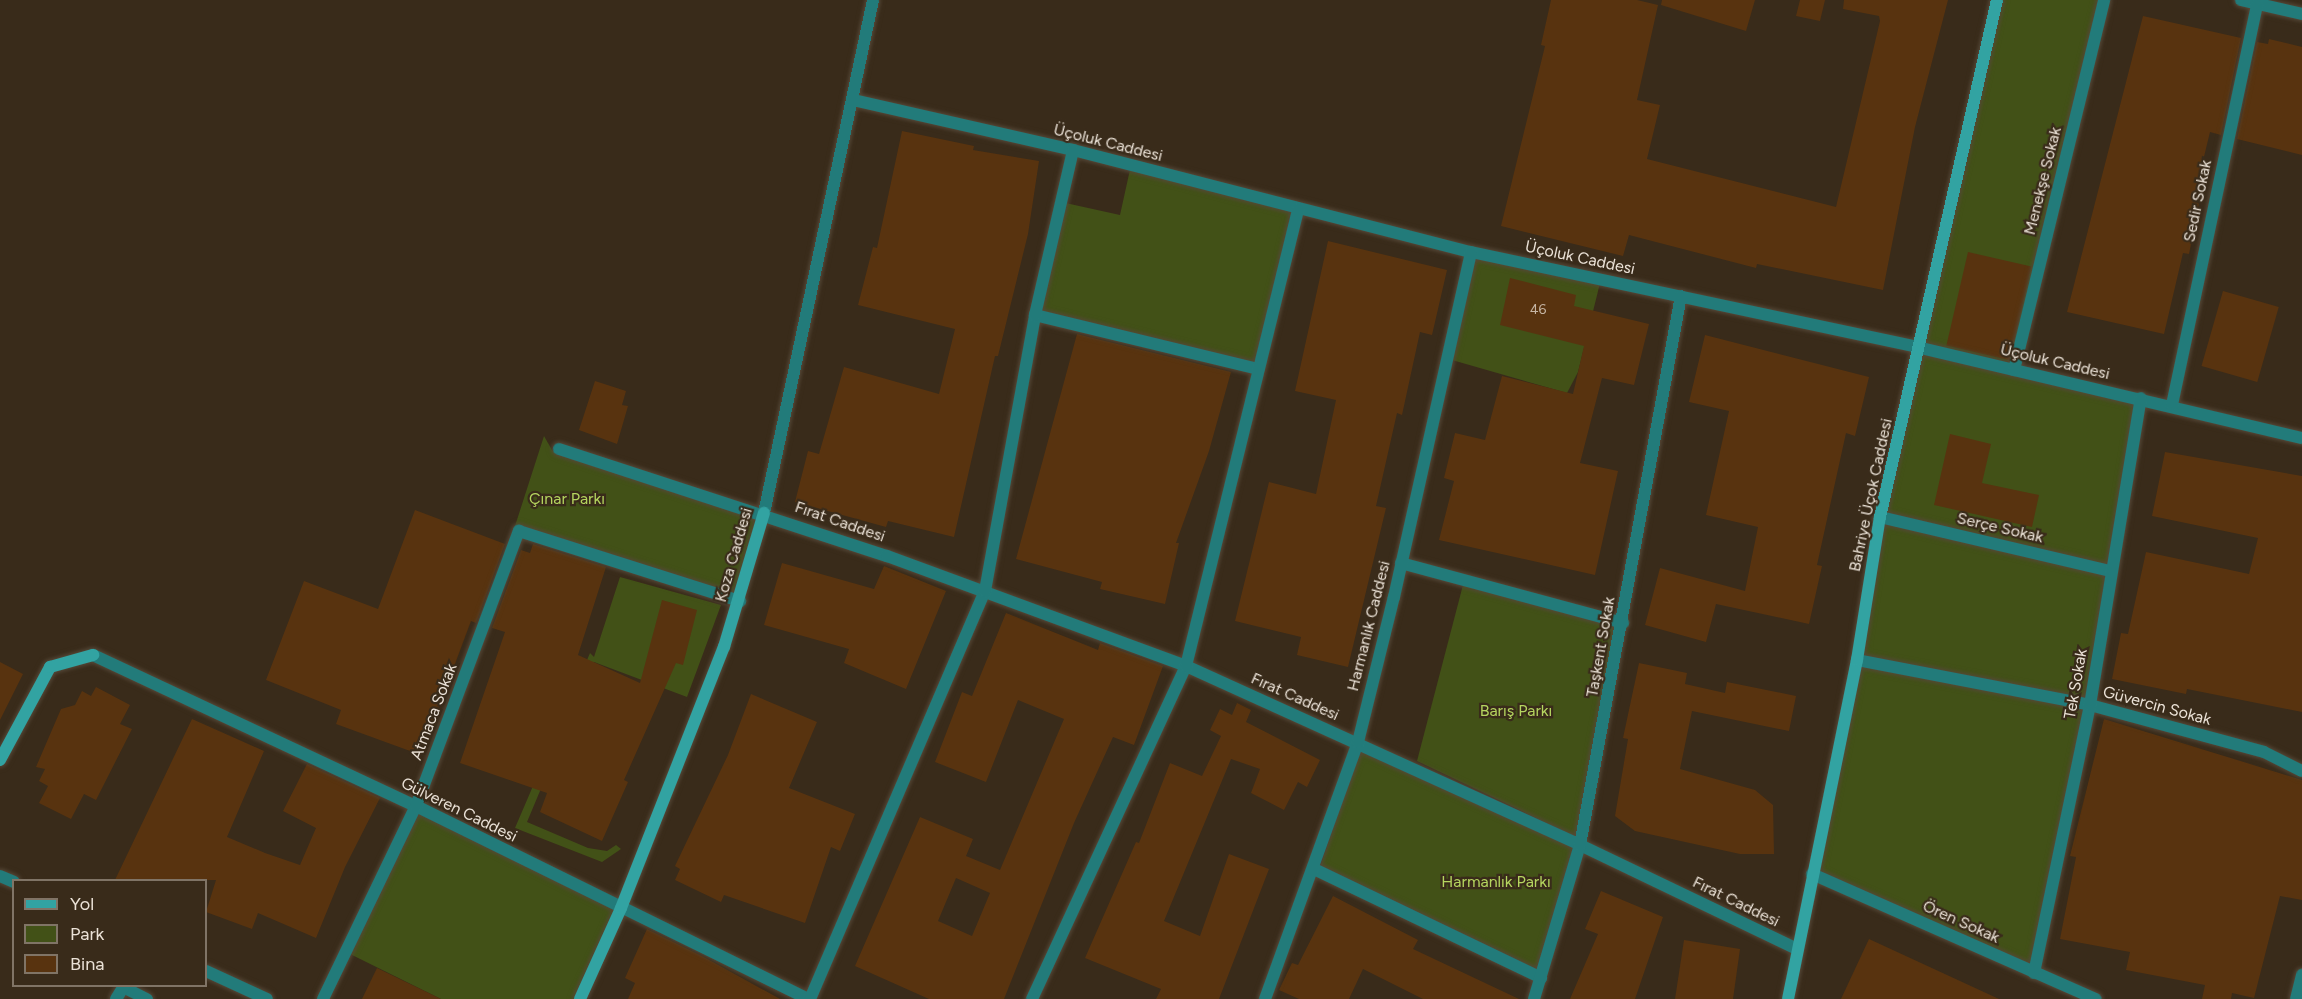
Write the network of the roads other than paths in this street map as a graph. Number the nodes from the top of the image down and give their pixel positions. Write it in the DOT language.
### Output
graph roads {
  1 [pos="873,0"];
  2 [pos="1997,0"];
  3 [pos="2104,0"];
  4 [pos="2241,0"];
  5 [pos="2257,4"];
  6 [pos="2302,14"];
  7 [pos="853,100"];
  8 [pos="1072,150"];
  9 [pos="1298,209"];
  10 [pos="1471,252"];
  11 [pos="1681,297"];
  12 [pos="1035,315"];
  13 [pos="1921,348"];
  14 [pos="1259,369"];
  15 [pos="2014,369"];
  16 [pos="2141,398"];
  17 [pos="2172,405"];
  18 [pos="2302,438"];
  19 [pos="559,449"];
  20 [pos="764,513"];
  21 [pos="1880,517"];
  22 [pos="1401,563"];
  23 [pos="2111,571"];
  24 [pos="985,591"];
  25 [pos="740,601"];
  26 [pos="1623,622"];
  27 [pos="93,655"];
  28 [pos="1857,660"];
  29 [pos="1186,666"];
  30 [pos="2090,705"];
  31 [pos="1358,742"];
  32 [pos="0,760"];
  33 [pos="2302,771"];
  34 [pos="416,806"];
  35 [pos="1580,845"];
  36 [pos="1314,869"];
  37 [pos="1812,874"];
  38 [pos="621,908"];
  39 [pos="1797,950"];
  40 [pos="207,971"];
  41 [pos="2034,973"];
  42 [pos="2302,975"];
  43 [pos="1541,978"];
  44 [pos="126,987"];
  45 [pos="147,999"];
  46 [pos="267,999"];
  47 [pos="323,999"];
  48 [pos="580,999"];
  49 [pos="809,999"];
  50 [pos="1032,999"];
  51 [pos="1265,999"];
  52 [pos="1534,999"];
  53 [pos="1788,999"];
  54 [pos="2096,999"];
  55 [pos="2296,999"];
  1 -- 7 [label="street, Koza Caddesi"];
  2 -- 13 [label="main road, Bahriye Üçok Caddesi"];
  3 -- 15 [label="street, Menekşe Sokak"];
  4 -- 5 [label="street"];
  5 -- 6 [label="street"];
  5 -- 17 [label="street, Sedir Sokak"];
  7 -- 8 [label="street, Üçoluk Caddesi"];
  7 -- 20 [label="street, Koza Caddesi"];
  8 -- 9 [label="street, Üçoluk Caddesi"];
  8 -- 12 [label="street"];
  9 -- 10 [label="street, Üçoluk Caddesi"];
  9 -- 14 [label="street"];
  10 -- 11 [label="street, Üçoluk Caddesi"];
  10 -- 22 [label="street, Harmanlık Caddesi"];
  11 -- 13 [label="street, Üçoluk Caddesi"];
  11 -- 26 [label="street, Taşkent Sokak"];
  12 -- 14 [label="street"];
  12 -- 24 [label="street"];
  13 -- 15 [label="street, Üçoluk Caddesi"];
  13 -- 21 [label="main road, Bahriye Üçok Caddesi"];
  14 -- 29 [label="street"];
  15 -- 16 [label="street, Üçoluk Caddesi"];
  16 -- 17 [label="street, Üçoluk Caddesi"];
  16 -- 23 [label="street, Tek Sokak"];
  17 -- 18 [label="street, Üçoluk Caddesi"];
  19 -- 20 [label="street, Fırat Caddesi"];
  20 -- 24 [label="street, Fırat Caddesi"];
  20 -- 25 [label="main road, Koza Caddesi"];
  21 -- 23 [label="street, Serçe Sokak"];
  21 -- 28 [label="main road, Bahriye Üçok Caddesi"];
  22 -- 26 [label="street"];
  22 -- 31 [label="street, Harmanlık Caddesi"];
  23 -- 30 [label="street, Tek Sokak"];
  24 -- 29 [label="street, Fırat Caddesi"];
  24 -- 49 [label="street"];
  25 -- 34 [label="street, Atmaca Sokak"];
  25 -- 38 [label="main road, Koza Caddesi"];
  26 -- 35 [label="street, Taşkent Sokak"];
  27 -- 32 [label="main road"];
  27 -- 34 [label="street, Gülveren Caddesi"];
  28 -- 30 [label="street, Güvercin Sokak"];
  28 -- 37 [label="main road, Bahriye Üçok Caddesi"];
  29 -- 31 [label="street, Fırat Caddesi"];
  29 -- 50 [label="street"];
  30 -- 33 [label="street, Güvercin Sokak"];
  30 -- 41 [label="street, Tek Sokak"];
  31 -- 35 [label="street, Fırat Caddesi"];
  31 -- 36 [label="street, Harmanlık Caddesi"];
  34 -- 38 [label="street, Gülveren Caddesi"];
  34 -- 47 [label="street, Atmaca Sokak"];
  35 -- 39 [label="street, Fırat Caddesi"];
  35 -- 43 [label="street, Taşkent Sokak"];
  36 -- 43 [label="street"];
  36 -- 51 [label="street, Harmanlık Caddesi"];
  37 -- 39 [label="main road, Bahriye Üçok Caddesi"];
  37 -- 41 [label="street, Ören Sokak"];
  38 -- 48 [label="main road, Koza Caddesi"];
  38 -- 49 [label="street, Gülveren Caddesi"];
  39 -- 53 [label="main road, Bahriye Üçok Caddesi"];
  40 -- 46 [label="street"];
  41 -- 54 [label="street, Ören Sokak"];
  42 -- 55 [label="street"];
  43 -- 52 [label="street, Taşkent Sokak"];
  44 -- 45 [label="street"];
}
